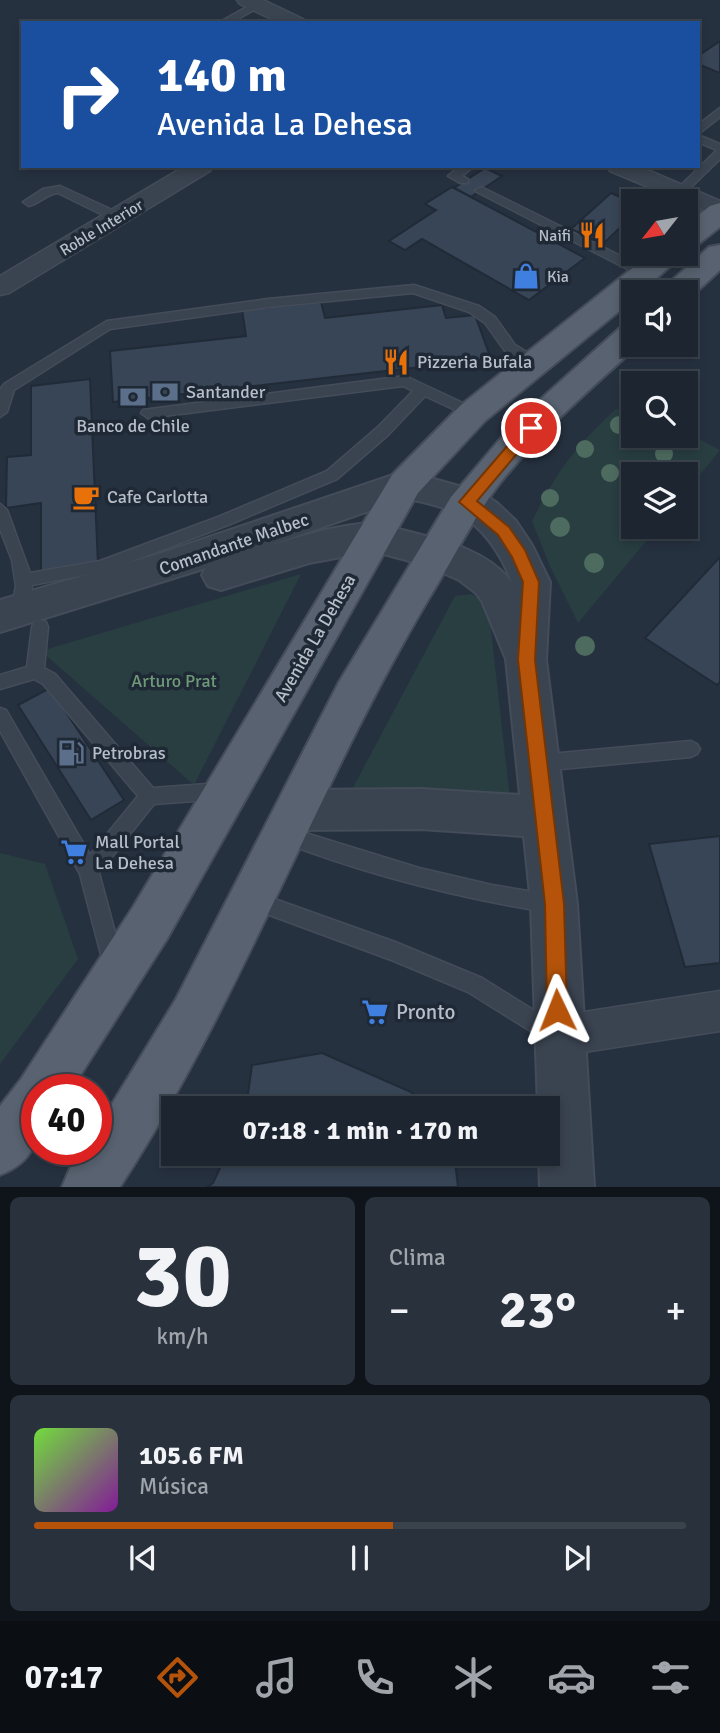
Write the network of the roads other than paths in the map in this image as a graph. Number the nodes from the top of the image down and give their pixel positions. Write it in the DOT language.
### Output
graph roads {
  1 [pos="252,2"];
  2 [pos="226,21"];
  3 [pos="292,21"];
  4 [pos="720,112"];
  5 [pos="700,129"];
  6 [pos="700,139"];
  7 [pos="720,150"];
  8 [pos="199,168"];
  9 [pos="465,168"];
  10 [pos="623,168"];
  11 [pos="464,181"];
  12 [pos="670,189"];
  13 [pos="683,189"];
  14 [pos="481,190"];
  15 [pos="698,201"];
  16 [pos="29,202"];
  17 [pos="720,211"];
  18 [pos="117,217"];
  19 [pos="698,230"];
  20 [pos="621,248"];
  21 [pos="720,254"];
  22 [pos="653,266"];
  23 [pos="691,280"];
  24 [pos="0,287"];
  25 [pos="268,303"];
  26 [pos="167,309"];
  27 [pos="621,344"];
  28 [pos="535,363"];
  29 [pos="422,390"];
  30 [pos="0,412"];
  31 [pos="148,413"];
  32 [pos="473,413"];
  33 [pos="405,484"];
  34 [pos="467,502"];
  35 [pos="0,510"];
  36 [pos="373,537"];
  37 [pos="159,544"];
  38 [pos="437,554"];
  39 [pos="17,614"];
  40 [pos="526,660"];
  41 [pos="35,672"];
  42 [pos="0,682"];
  43 [pos="0,715"];
  44 [pos="691,749"];
  45 [pos="539,763"];
  46 [pos="229,790"];
  47 [pos="149,796"];
  48 [pos="545,819"];
  49 [pos="291,823"];
  50 [pos="89,871"];
  51 [pos="252,900"];
  52 [pos="554,904"];
  53 [pos="116,975"];
  54 [pos="720,1011"];
  55 [pos="558,1036"];
  56 [pos="52,1074"];
  57 [pos="21,1120"];
  58 [pos="0,1149"];
  59 [pos="89,1187"];
  60 [pos="567,1187"];
  1 -- 2 [label="lane"];
  1 -- 3 [label="street"];
  4 -- 5 [label="lane"];
  6 -- 7 [label="lane"];
  7 -- 13 [label="lane"];
  8 -- 18 [label="street, Roble Interior"];
  9 -- 11 [label="lane"];
  10 -- 12 [label="street"];
  14 -- 20 [label="lane"];
  15 -- 17 [label="street"];
  16 -- 18 [label="lane"];
  17 -- 19 [label="main road"];
  18 -- 24 [label="street, Roble Interior"];
  21 -- 23 [label="main road"];
  22 -- 28 [label="main road, Avenida La Dehesa"];
  25 -- 26 [label="lane"];
  25 -- 28 [label="lane"];
  25 -- 30 [label="lane"];
  27 -- 34 [label="main road"];
  28 -- 32 [label="main road, Avenida La Dehesa"];
  29 -- 31 [label="lane"];
  29 -- 32 [label="lane"];
  29 -- 37 [label="lane"];
  32 -- 33 [label="main road, Avenida La Dehesa"];
  33 -- 34 [label="street"];
  33 -- 36 [label="main road, Avenida La Dehesa"];
  33 -- 39 [label="street, Comandante Malbec"];
  34 -- 38 [label="main road"];
  34 -- 40 [label="street"];
  35 -- 39 [label="lane"];
  36 -- 38 [label="street, Comandante Malbec"];
  36 -- 39 [label="street, Comandante Malbec"];
  36 -- 46 [label="main road, Avenida La Dehesa"];
  37 -- 39 [label="lane"];
  38 -- 40 [label="street, Comandante Malbec"];
  38 -- 49 [label="main road"];
  39 -- 41 [label="lane"];
  40 -- 45 [label="street"];
  41 -- 42 [label="lane"];
  41 -- 47 [label="lane"];
  43 -- 50 [label="lane"];
  44 -- 45 [label="lane"];
  45 -- 48 [label="street"];
  46 -- 47 [label="lane"];
  46 -- 53 [label="main road, Avenida La Dehesa"];
  47 -- 50 [label="lane"];
  48 -- 49 [label="street"];
  48 -- 52 [label="street"];
  49 -- 51 [label="main road"];
  49 -- 52 [label="lane"];
  50 -- 53 [label="lane"];
  51 -- 55 [label="lane"];
  51 -- 59 [label="main road"];
  52 -- 55 [label="street"];
  53 -- 56 [label="main road, Avenida La Dehesa"];
  54 -- 55 [label="street"];
  55 -- 60 [label="street"];
  57 -- 58 [label="main road"];
}
